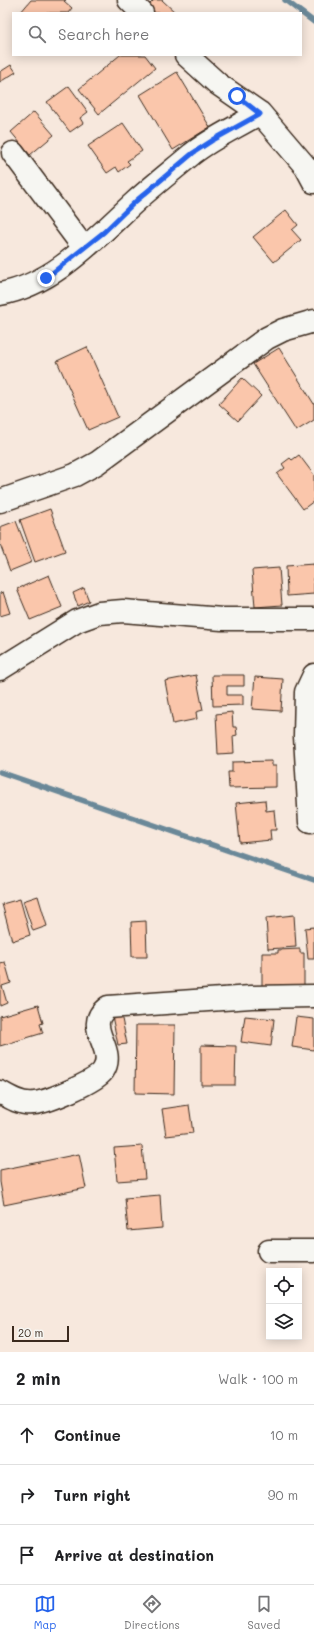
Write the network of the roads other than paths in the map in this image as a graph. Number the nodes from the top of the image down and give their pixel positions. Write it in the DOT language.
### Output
graph roads {
  1 [pos="129,0"];
  2 [pos="141,12"];
  3 [pos="187,56"];
  4 [pos="260,114"];
  5 [pos="13,153"];
  6 [pos="314,182"];
  7 [pos="84,248"];
  8 [pos="0,294"];
  9 [pos="314,321"];
  10 [pos="0,501"];
  11 [pos="310,624"];
  12 [pos="0,669"];
  13 [pos="314,675"];
  14 [pos="310,822"];
  15 [pos="314,996"];
  16 [pos="0,1092"];
  17 [pos="269,1251"];
  18 [pos="314,1251"];
  1 -- 2 [label="street"];
  3 -- 4 [label="street"];
  4 -- 6 [label="street"];
  4 -- 7 [label="street"];
  5 -- 7 [label="street"];
  7 -- 8 [label="street"];
  9 -- 10 [label="street"];
  11 -- 12 [label="street"];
  13 -- 14 [label="street"];
  15 -- 16 [label="street"];
  17 -- 18 [label="street"];
}
